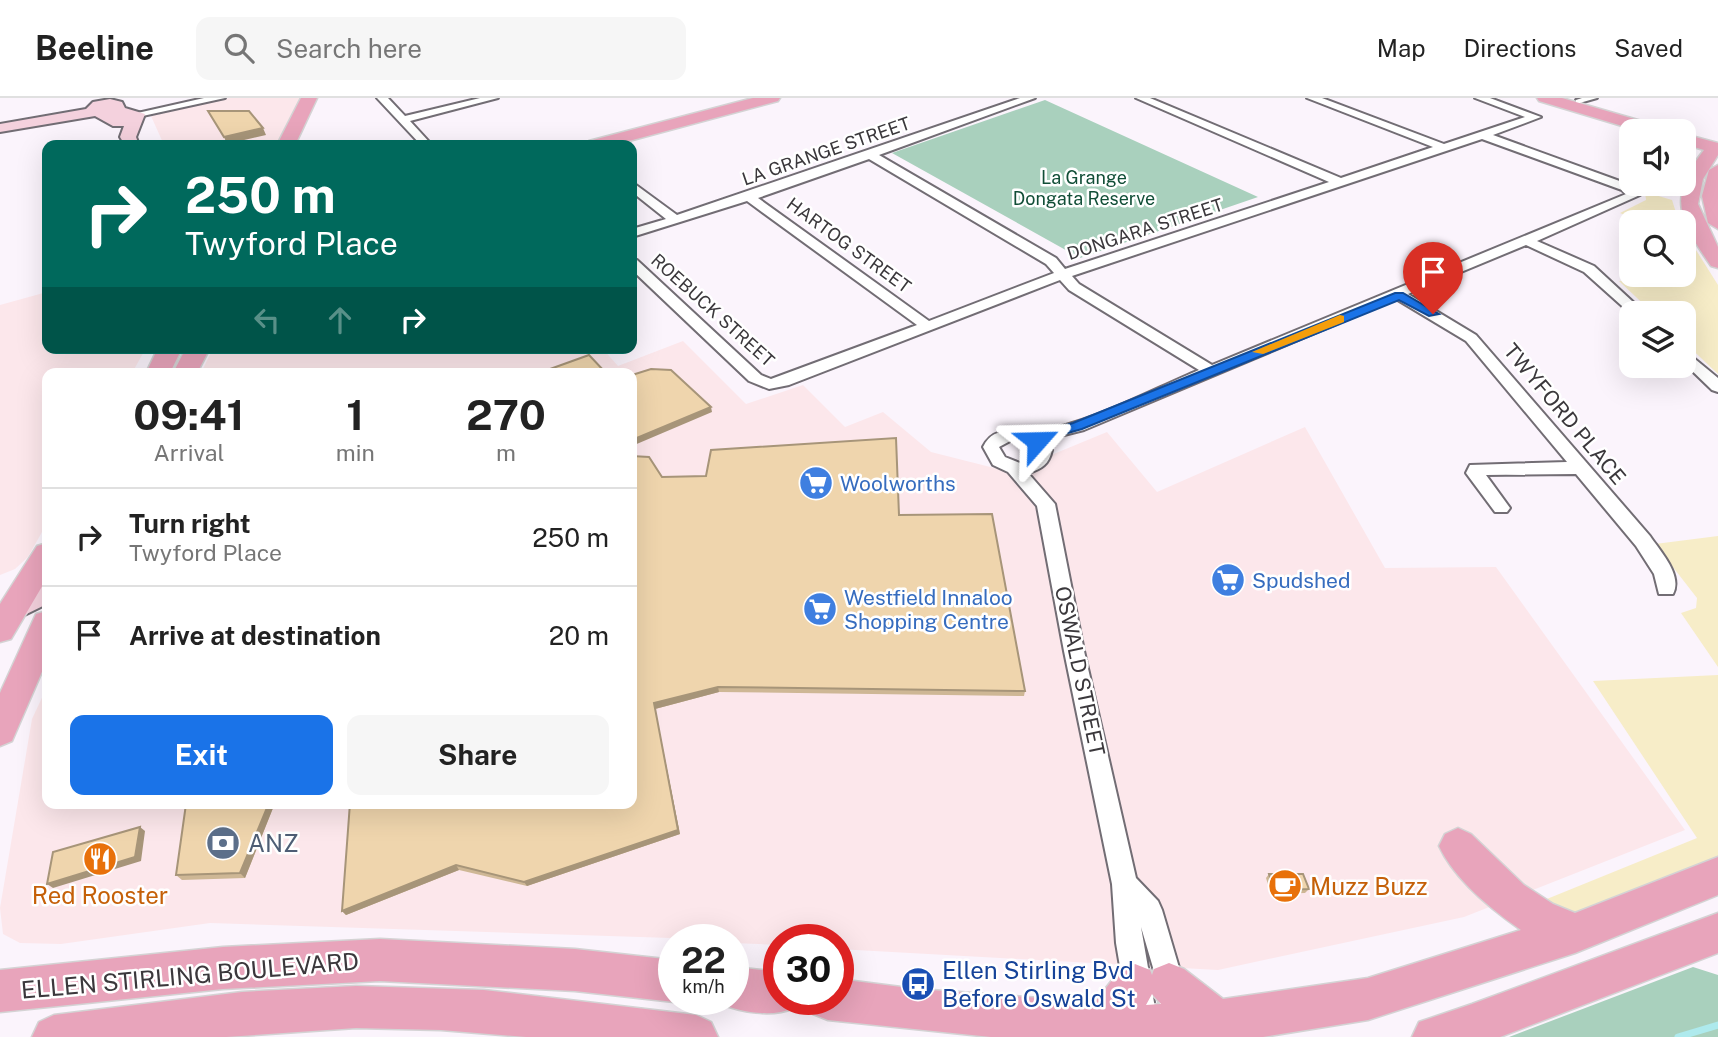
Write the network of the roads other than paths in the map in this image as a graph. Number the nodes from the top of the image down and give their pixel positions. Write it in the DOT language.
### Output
graph roads {
  1 [pos="220,98"];
  2 [pos="309,98"];
  3 [pos="382,98"];
  4 [pos="493,98"];
  5 [pos="772,98"];
  6 [pos="1030,98"];
  7 [pos="1141,98"];
  8 [pos="1312,98"];
  9 [pos="1480,98"];
  10 [pos="1523,98"];
  11 [pos="1545,98"];
  12 [pos="1592,98"];
  13 [pos="795,99"];
  14 [pos="1580,102"];
  15 [pos="103,104"];
  16 [pos="132,119"];
  17 [pos="404,119"];
  18 [pos="1619,120"];
  19 [pos="1619,127"];
  20 [pos="0,128"];
  21 [pos="1485,136"];
  22 [pos="122,140"];
  23 [pos="130,140"];
  24 [pos="288,140"];
  25 [pos="423,140"];
  26 [pos="614,140"];
  27 [pos="637,141"];
  28 [pos="1696,147"];
  29 [pos="1445,148"];
  30 [pos="1696,153"];
  31 [pos="869,154"];
  32 [pos="1716,161"];
  33 [pos="1696,168"];
  34 [pos="1340,182"];
  35 [pos="1619,183"];
  36 [pos="637,190"];
  37 [pos="1633,196"];
  38 [pos="1689,196"];
  39 [pos="749,197"];
  40 [pos="673,218"];
  41 [pos="1718,223"];
  42 [pos="637,231"];
  43 [pos="1525,240"];
  44 [pos="1718,262"];
  45 [pos="637,268"];
  46 [pos="1064,274"];
  47 [pos="1399,295"];
  48 [pos="1625,301"];
  49 [pos="926,325"];
  50 [pos="1696,366"];
  51 [pos="1211,371"];
  52 [pos="769,384"];
  53 [pos="1718,387"];
  54 [pos="1038,450"];
  55 [pos="1014,468"];
  56 [pos="1578,468"];
  57 [pos="1046,504"];
  58 [pos="1501,508"];
  59 [pos="42,562"];
  60 [pos="1666,589"];
  61 [pos="18,603"];
  62 [pos="42,635"];
  63 [pos="0,732"];
  64 [pos="1458,846"];
  65 [pos="1718,876"];
  66 [pos="1575,933"];
  67 [pos="1718,933"];
  68 [pos="658,979"];
  69 [pos="1152,985"];
  70 [pos="1,990"];
  71 [pos="854,1001"];
  72 [pos="200,1019"];
  73 [pos="1162,1029"];
  74 [pos="54,1037"];
  75 [pos="151,1037"];
  76 [pos="696,1037"];
  77 [pos="1434,1037"];
  1 -- 16 [label="street"];
  2 -- 24 [label="main road"];
  3 -- 17 [label="street"];
  4 -- 17 [label="street"];
  5 -- 26 [label="main road"];
  6 -- 31 [label="street, LA GRANGE STREET"];
  7 -- 34 [label="street"];
  8 -- 29 [label="street"];
  9 -- 21 [label="street, DONGARA STREET"];
  10 -- 19 [label="main road"];
  11 -- 18 [label="main road"];
  12 -- 14 [label="street"];
  13 -- 27 [label="main road"];
  15 -- 16 [label="main road"];
  15 -- 16 [label="main road"];
  15 -- 20 [label="street"];
  16 -- 22 [label="main road"];
  16 -- 23 [label="street"];
  17 -- 25 [label="street"];
  21 -- 29 [label="street, DONGARA STREET"];
  21 -- 35 [label="street"];
  28 -- 32 [label="main road"];
  29 -- 34 [label="street, DONGARA STREET"];
  30 -- 32 [label="main road"];
  31 -- 39 [label="street, LA GRANGE STREET"];
  31 -- 46 [label="street"];
  32 -- 33 [label="main road"];
  32 -- 41 [label="main road"];
  34 -- 46 [label="street, DONGARA STREET"];
  36 -- 40 [label="street"];
  37 -- 43 [label="street"];
  38 -- 44 [label="main road"];
  39 -- 40 [label="street, LA GRANGE STREET"];
  39 -- 49 [label="street, HARTOG STREET"];
  40 -- 42 [label="street, LA GRANGE STREET"];
  43 -- 47 [label="street"];
  43 -- 48 [label="street"];
  45 -- 52 [label="street, ROEBUCK STREET"];
  46 -- 49 [label="street, DONGARA STREET"];
  46 -- 51 [label="street"];
  47 -- 51 [label="street"];
  47 -- 56 [label="street, TWYFORD PLACE"];
  49 -- 52 [label="street, DONGARA STREET"];
  50 -- 53 [label="street"];
  51 -- 54 [label="street"];
  54 -- 55 [label="street"];
  54 -- 55 [label="street"];
  54 -- 57 [label="street, OSWALD STREET"];
  55 -- 57 [label="street"];
  56 -- 58 [label="street"];
  56 -- 60 [label="street, TWYFORD PLACE"];
  57 -- 69 [label="street, OSWALD STREET"];
  59 -- 61 [label="main road"];
  62 -- 63 [label="main road"];
  64 -- 66 [label="main road"];
  65 -- 66 [label="main road"];
  66 -- 73 [label="main road"];
  67 -- 77 [label="main road"];
  68 -- 70 [label="main road, ELLEN STIRLING BOULEVARD"];
  69 -- 73 [label="main road"];
  69 -- 73 [label="main road"];
  71 -- 73 [label="main road"];
  72 -- 74 [label="main road, ELLEN STIRLING BOULEVARD"];
  72 -- 75 [label="main road"];
  72 -- 76 [label="main road, ELLEN STIRLING BOULEVARD"];
}
